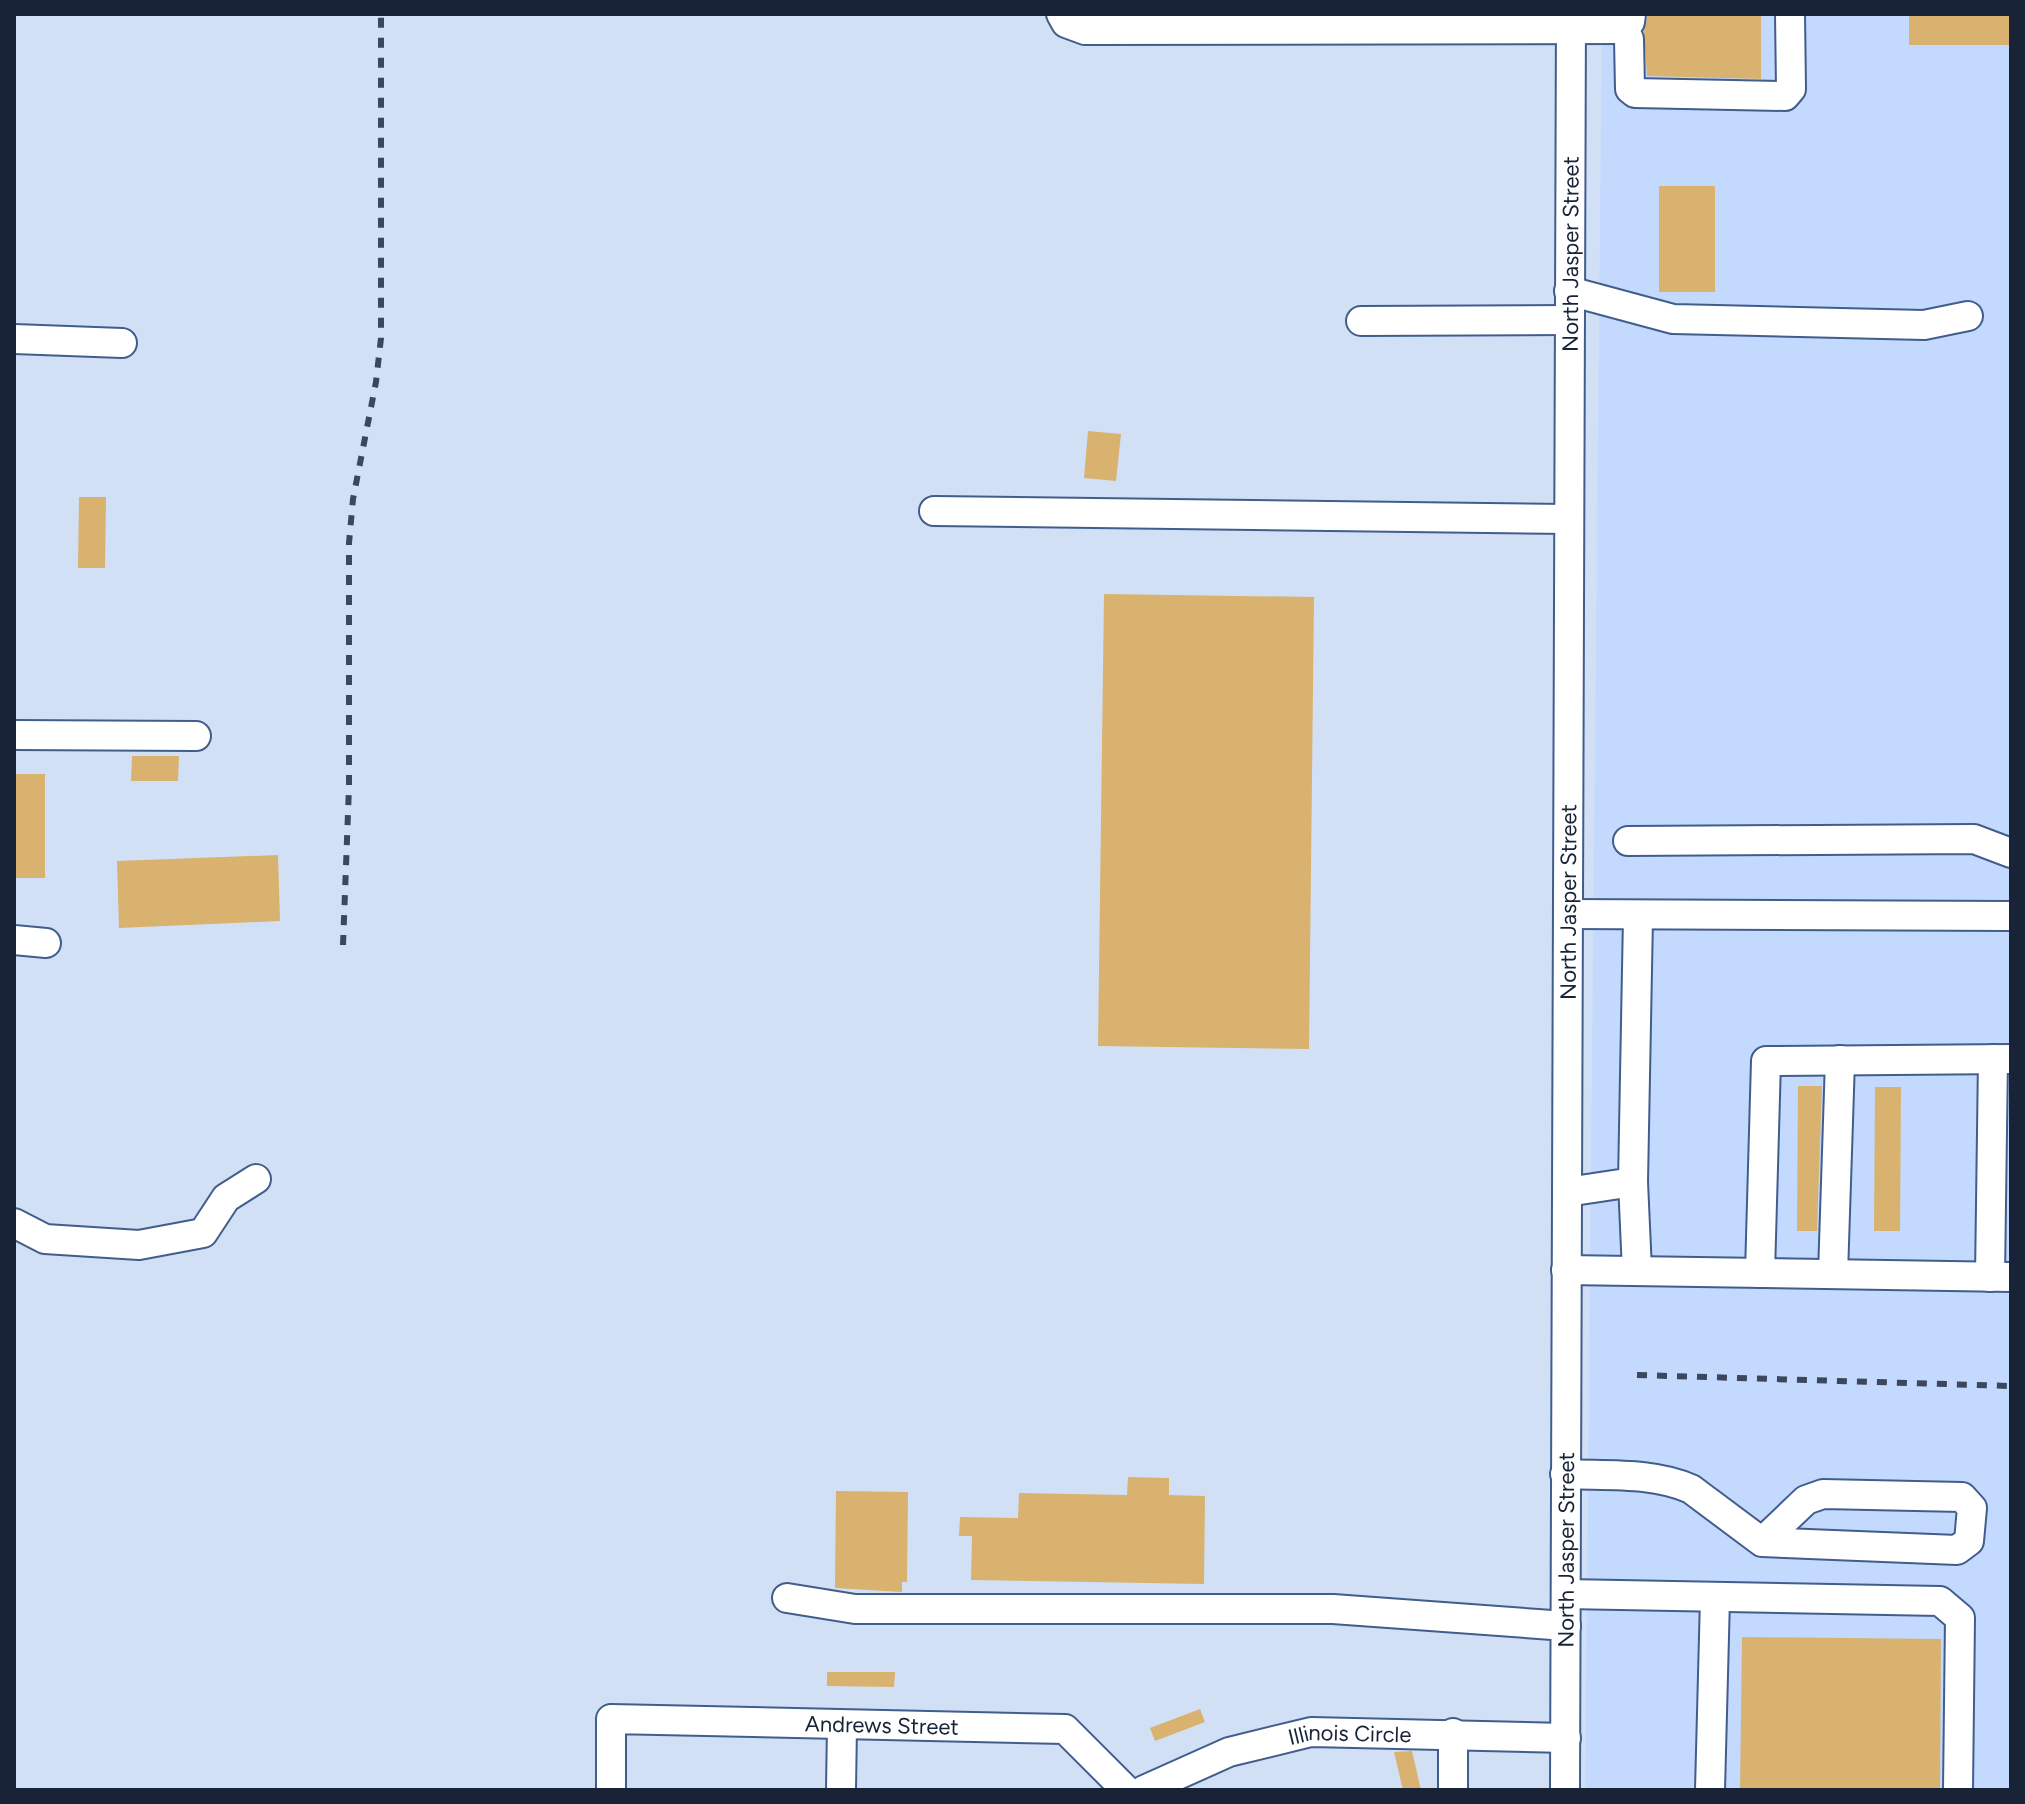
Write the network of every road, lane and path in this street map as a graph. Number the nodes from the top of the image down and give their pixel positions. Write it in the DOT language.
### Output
graph roads {
  1 [pos="1061,14"];
  2 [pos="1790,14"];
  3 [pos="1505,22"];
  4 [pos="1571,22"];
  5 [pos="1627,22"];
  6 [pos="1569,291"];
  7 [pos="1968,316"];
  8 [pos="1569,320"];
  9 [pos="1361,321"];
  10 [pos="14,339"];
  11 [pos="122,343"];
  12 [pos="934,511"];
  13 [pos="1569,519"];
  14 [pos="14,735"];
  15 [pos="196,736"];
  16 [pos="1628,841"];
  17 [pos="2011,853"];
  18 [pos="1568,914"];
  19 [pos="2011,916"];
  20 [pos="1638,917"];
  21 [pos="14,940"];
  22 [pos="46,943"];
  23 [pos="2002,1059"];
  24 [pos="1840,1060"];
  25 [pos="256,1179"];
  26 [pos="1633,1182"];
  27 [pos="1567,1192"];
  28 [pos="14,1223"];
  29 [pos="1566,1270"];
  30 [pos="1637,1271"];
  31 [pos="1760,1273"];
  32 [pos="1833,1274"];
  33 [pos="2000,1277"];
  34 [pos="1565,1474"];
  35 [pos="1762,1542"];
  36 [pos="1566,1594"];
  37 [pos="787,1598"];
  38 [pos="1715,1598"];
  39 [pos="1566,1626"];
  40 [pos="842,1726"];
  41 [pos="1453,1733"];
  42 [pos="1566,1738"];
  43 [pos="611,1790"];
  44 [pos="841,1790"];
  45 [pos="1126,1790"];
  46 [pos="1144,1790"];
  47 [pos="1453,1790"];
  48 [pos="1565,1790"];
  49 [pos="1710,1790"];
  50 [pos="1958,1790"];
  1 -- 3 [label="street"];
  2 -- 5 [label="street"];
  3 -- 4 [label="street"];
  4 -- 5 [label="street"];
  4 -- 6 [label="street, North Jasper Street"];
  6 -- 7 [label="street"];
  6 -- 8 [label="street, North Jasper Street"];
  8 -- 9 [label="street"];
  8 -- 13 [label="street, North Jasper Street"];
  10 -- 11 [label="street"];
  12 -- 13 [label="street"];
  13 -- 18 [label="street, North Jasper Street"];
  14 -- 15 [label="street"];
  16 -- 17 [label="street"];
  18 -- 20 [label="street"];
  18 -- 27 [label="street, North Jasper Street"];
  19 -- 20 [label="street"];
  20 -- 26 [label="street"];
  21 -- 22 [label="street"];
  23 -- 24 [label="street"];
  23 -- 33 [label="street"];
  24 -- 31 [label="street"];
  24 -- 32 [label="street"];
  25 -- 28 [label="street"];
  26 -- 27 [label="street"];
  26 -- 30 [label="street"];
  27 -- 29 [label="street, North Jasper Street"];
  29 -- 30 [label="street"];
  29 -- 34 [label="street, North Jasper Street"];
  30 -- 31 [label="street"];
  31 -- 32 [label="street"];
  32 -- 33 [label="street"];
  34 -- 35 [label="street"];
  34 -- 36 [label="street, North Jasper Street"];
  35 -- 35 [label="street"];
  36 -- 38 [label="street"];
  36 -- 39 [label="street, North Jasper Street"];
  37 -- 39 [label="street"];
  38 -- 49 [label="street"];
  38 -- 50 [label="street"];
  39 -- 42 [label="street, North Jasper Street"];
  40 -- 43 [label="street, Andrews Street"];
  40 -- 44 [label="street"];
  40 -- 45 [label="street, Andrews Street"];
  41 -- 42 [label="street, Illinois Circle"];
  41 -- 46 [label="street, Illinois Circle"];
  41 -- 47 [label="street"];
  42 -- 48 [label="street, North Jasper Street"];
}
